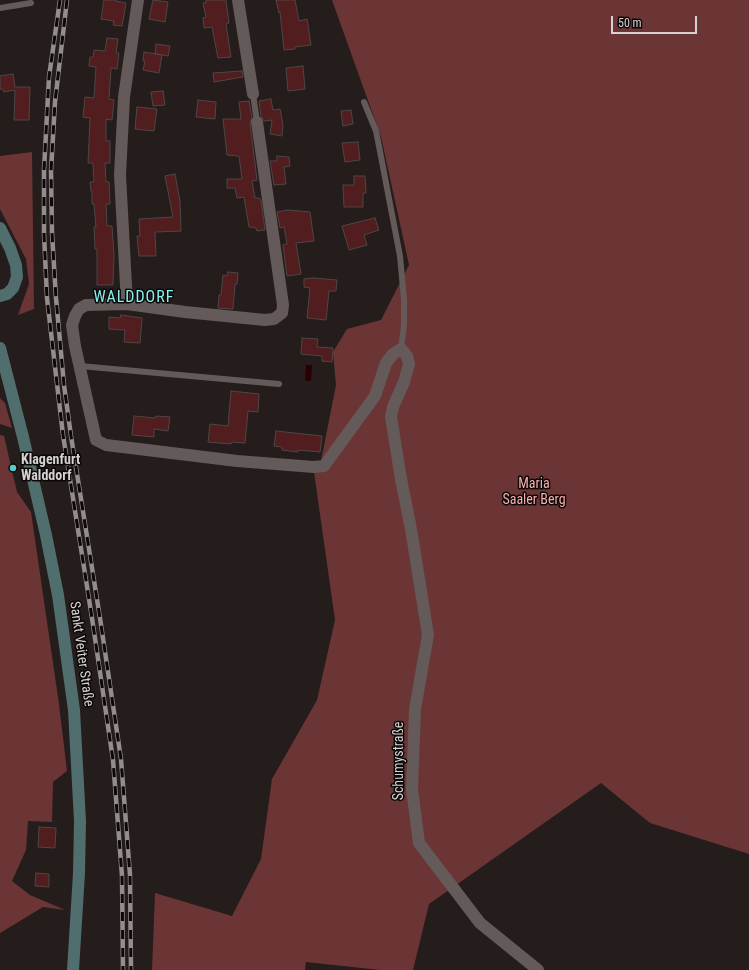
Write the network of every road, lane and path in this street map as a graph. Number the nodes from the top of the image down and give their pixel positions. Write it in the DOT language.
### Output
graph roads {
  1 [pos="138,0"];
  2 [pos="238,0"];
  3 [pos="31,2"];
  4 [pos="0,8"];
  5 [pos="253,94"];
  6 [pos="364,102"];
  7 [pos="256,122"];
  8 [pos="0,228"];
  9 [pos="0,296"];
  10 [pos="127,304"];
  11 [pos="0,348"];
  12 [pos="401,349"];
  13 [pos="80,366"];
  14 [pos="4,378"];
  15 [pos="279,384"];
  16 [pos="73,970"];
  17 [pos="538,970"];
  1 -- 10 [label="street"];
  2 -- 5 [label="street"];
  3 -- 4 [label="lane"];
  5 -- 7 [label="lane"];
  6 -- 12 [label="lane"];
  7 -- 10 [label="street"];
  8 -- 9 [label="main road"];
  10 -- 13 [label="street"];
  11 -- 14 [label="main road, Sankt Veiter Straße"];
  12 -- 13 [label="street"];
  12 -- 17 [label="street, Schumystraße"];
  13 -- 15 [label="lane"];
  14 -- 16 [label="main road, Sankt Veiter Straße"];
}
